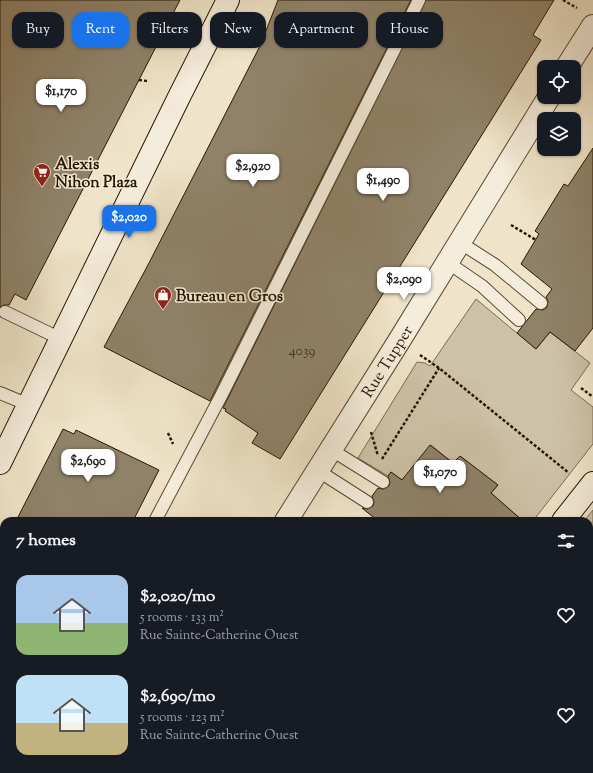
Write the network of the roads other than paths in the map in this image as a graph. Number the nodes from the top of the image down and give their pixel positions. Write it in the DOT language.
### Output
graph roads {
  1 [pos="228,0"];
  2 [pos="419,0"];
  3 [pos="593,26"];
  4 [pos="571,60"];
  5 [pos="545,104"];
  6 [pos="459,242"];
  7 [pos="447,262"];
  8 [pos="541,303"];
  9 [pos="5,312"];
  10 [pos="519,320"];
  11 [pos="61,339"];
  12 [pos="0,392"];
  13 [pos="29,406"];
  14 [pos="330,449"];
  15 [pos="0,463"];
  16 [pos="317,470"];
  17 [pos="383,482"];
  18 [pos="593,483"];
  19 [pos="367,502"];
  20 [pos="157,517"];
  21 [pos="288,517"];
  22 [pos="566,517"];
  1 -- 11 [label="street"];
  2 -- 20 [label="lane"];
  3 -- 4 [label="street"];
  5 -- 6 [label="street, Rue Tupper"];
  6 -- 7 [label="street, Rue Tupper"];
  6 -- 8 [label="lane"];
  7 -- 10 [label="lane"];
  7 -- 14 [label="street, Rue Tupper"];
  9 -- 11 [label="lane"];
  11 -- 13 [label="street"];
  12 -- 13 [label="lane"];
  13 -- 15 [label="street"];
  14 -- 16 [label="street, Rue Tupper"];
  14 -- 17 [label="lane"];
  16 -- 19 [label="lane"];
  16 -- 21 [label="street, Rue Tupper"];
  18 -- 22 [label="street"];
}
